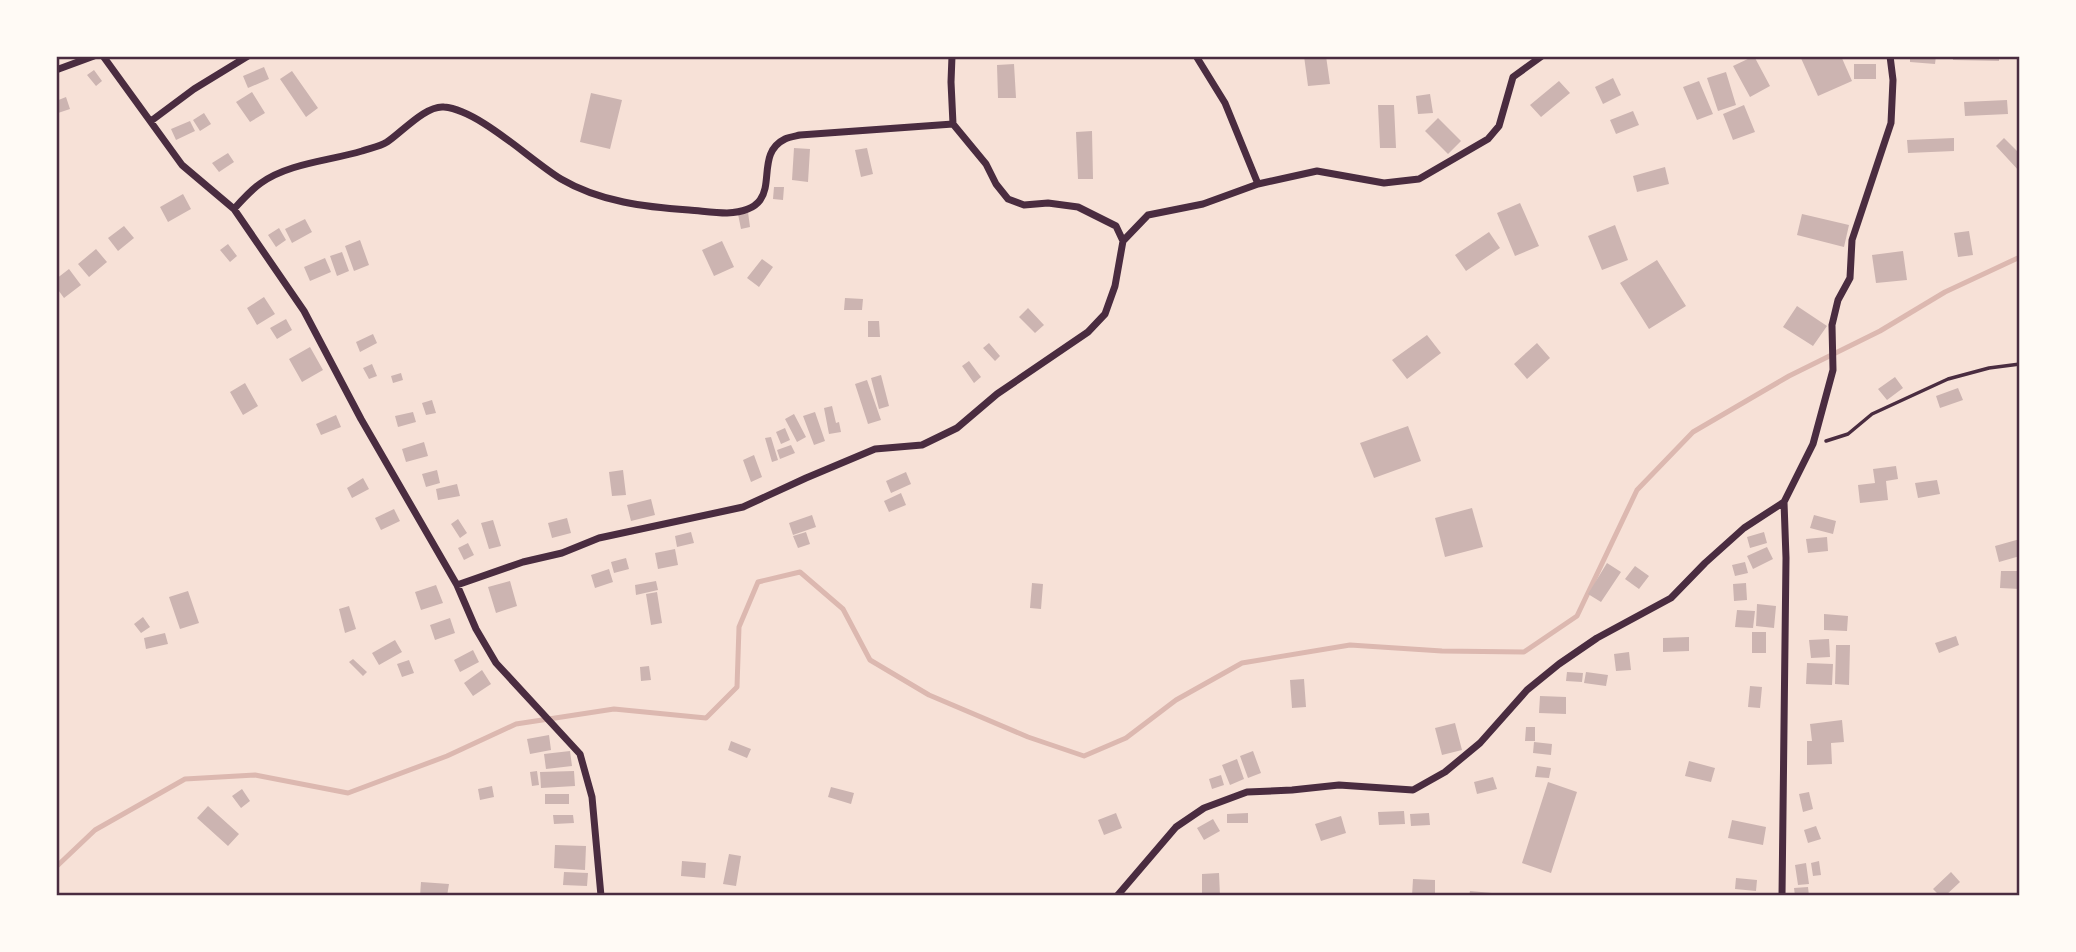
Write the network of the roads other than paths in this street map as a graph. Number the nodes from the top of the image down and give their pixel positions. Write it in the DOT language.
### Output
graph roads {
  1 [pos="94,56"];
  2 [pos="103,56"];
  3 [pos="248,56"];
  4 [pos="953,56"];
  5 [pos="1196,56"];
  6 [pos="1542,56"];
  7 [pos="1890,56"];
  8 [pos="56,70"];
  9 [pos="150,121"];
  10 [pos="953,124"];
  11 [pos="1258,184"];
  12 [pos="233,209"];
  13 [pos="1122,240"];
  14 [pos="1784,502"];
  15 [pos="457,585"];
  16 [pos="601,896"];
  17 [pos="1117,896"];
  18 [pos="1782,896"];
  1 -- 8 [label="street"];
  2 -- 9 [label="street"];
  3 -- 9 [label="street"];
  4 -- 10 [label="street"];
  5 -- 11 [label="street"];
  6 -- 11 [label="street"];
  7 -- 14 [label="street"];
  9 -- 12 [label="street"];
  10 -- 12 [label="street"];
  10 -- 13 [label="street"];
  11 -- 13 [label="street"];
  12 -- 15 [label="street"];
  13 -- 15 [label="street"];
  14 -- 17 [label="street"];
  14 -- 18 [label="street"];
  15 -- 16 [label="street"];
}
